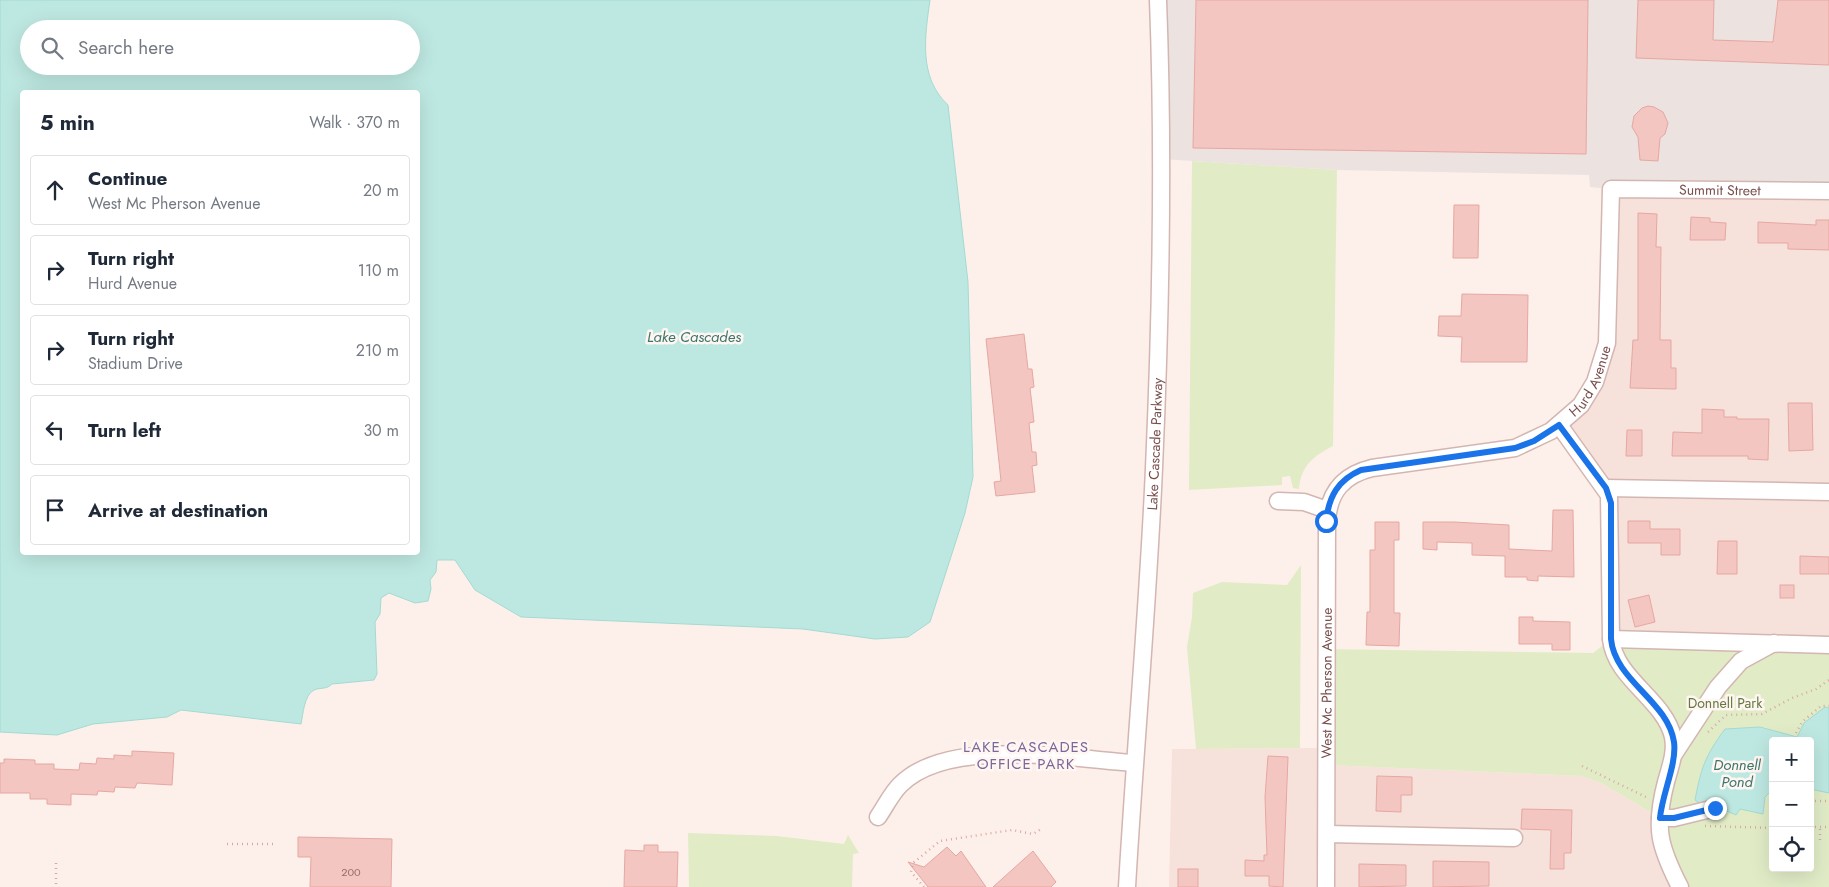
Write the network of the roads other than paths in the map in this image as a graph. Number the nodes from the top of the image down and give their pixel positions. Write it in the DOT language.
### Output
graph roads {
  1 [pos="1158,0"];
  2 [pos="1611,189"];
  3 [pos="1829,191"];
  4 [pos="1559,425"];
  5 [pos="1340,484"];
  6 [pos="1606,488"];
  7 [pos="1829,492"];
  8 [pos="1278,501"];
  9 [pos="1327,510"];
  10 [pos="1611,639"];
  11 [pos="1774,643"];
  12 [pos="1829,645"];
  13 [pos="1674,754"];
  14 [pos="1134,763"];
  15 [pos="1715,808"];
  16 [pos="1660,811"];
  17 [pos="878,817"];
  18 [pos="1327,834"];
  19 [pos="1514,838"];
  20 [pos="1126,887"];
  21 [pos="1326,887"];
  22 [pos="1680,887"];
  1 -- 14 [label="street, Lake Cascade Parkway"];
  2 -- 3 [label="street, Summit Street"];
  2 -- 4 [label="street, Hurd Avenue"];
  4 -- 5 [label="street, Hurd Avenue"];
  4 -- 6 [label="street"];
  5 -- 9 [label="street, West Mc Pherson Avenue"];
  6 -- 7 [label="street"];
  6 -- 10 [label="street"];
  8 -- 9 [label="street"];
  9 -- 18 [label="street, West Mc Pherson Avenue"];
  10 -- 11 [label="street"];
  10 -- 13 [label="street"];
  11 -- 12 [label="street"];
  11 -- 13 [label="street"];
  13 -- 16 [label="street"];
  14 -- 17 [label="street"];
  14 -- 20 [label="street, Lake Cascade Parkway"];
  15 -- 16 [label="street"];
  16 -- 22 [label="street"];
  18 -- 19 [label="street"];
  18 -- 21 [label="street, West Mc Pherson Avenue"];
}
